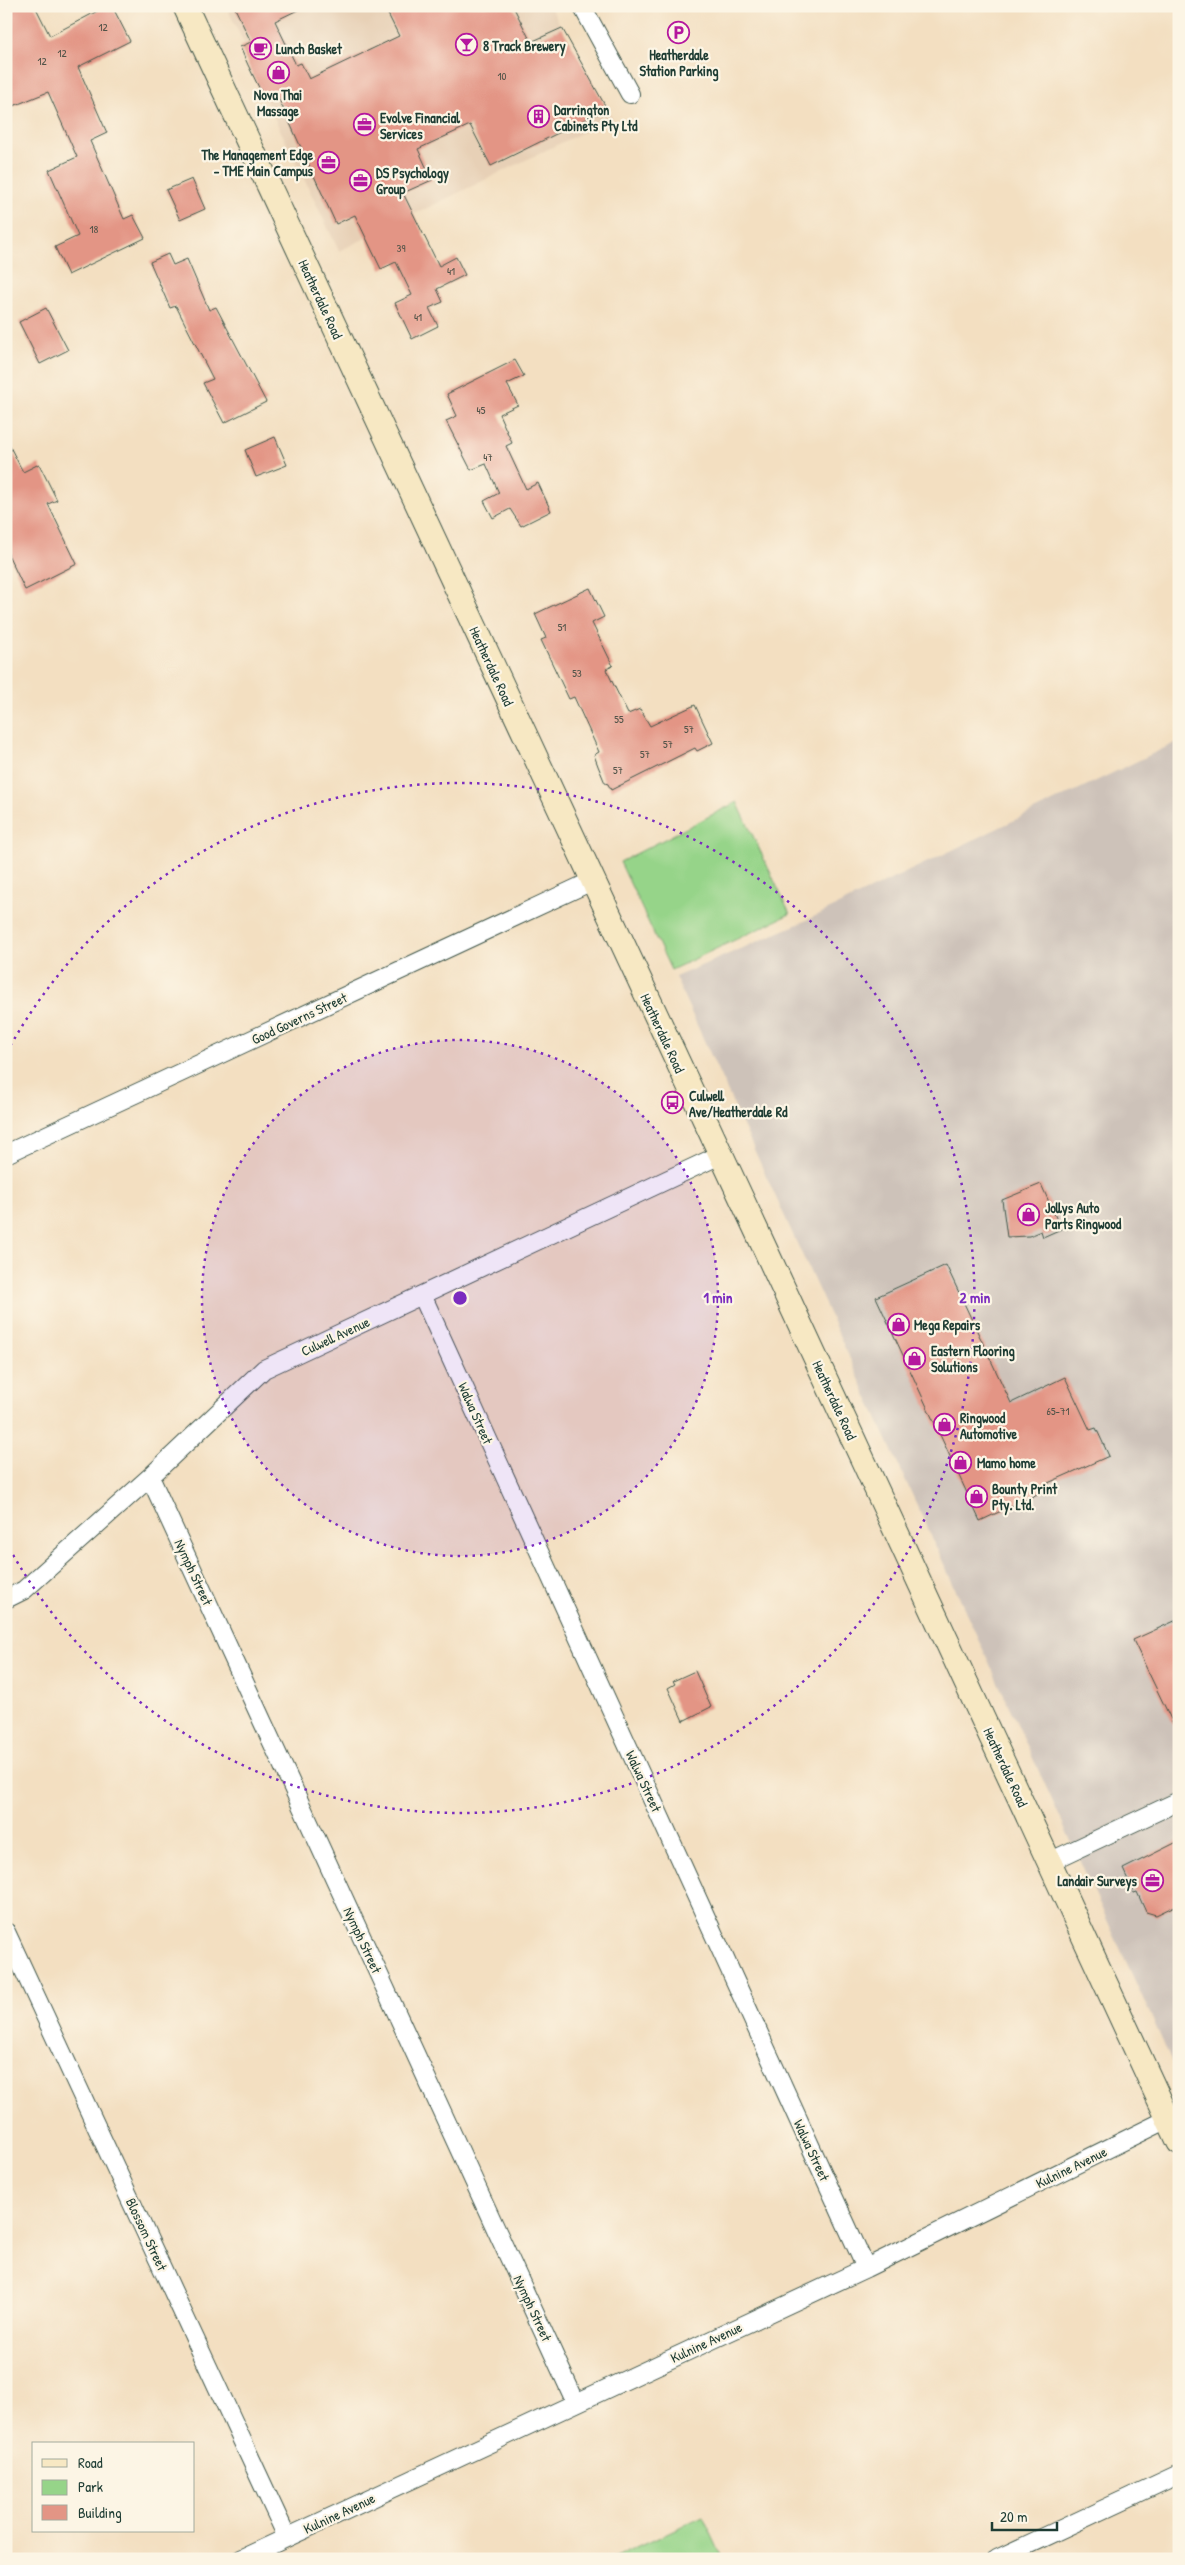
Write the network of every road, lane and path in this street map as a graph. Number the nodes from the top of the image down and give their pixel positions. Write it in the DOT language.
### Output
graph roads {
  1 [pos="185,6"];
  2 [pos="582,6"];
  3 [pos="630,94"];
  4 [pos="592,882"];
  5 [pos="6,1154"];
  6 [pos="720,1155"];
  7 [pos="422,1295"];
  8 [pos="150,1477"];
  9 [pos="6,1599"];
  10 [pos="1179,1801"];
  11 [pos="1050,1862"];
  12 [pos="6,1932"];
  13 [pos="1168,2120"];
  14 [pos="1179,2142"];
  15 [pos="866,2268"];
  16 [pos="576,2403"];
  17 [pos="1179,2474"];
  18 [pos="287,2537"];
  19 [pos="241,2559"];
  20 [pos="998,2559"];
  1 -- 4 [label="main road, Heatherdale Road"];
  2 -- 3 [label="street"];
  4 -- 5 [label="street, Good Governs Street"];
  4 -- 6 [label="main road, Heatherdale Road"];
  6 -- 7 [label="street, Culwell Avenue"];
  6 -- 11 [label="main road, Heatherdale Road"];
  7 -- 8 [label="street, Culwell Avenue"];
  7 -- 15 [label="street, Walwa Street"];
  8 -- 9 [label="street, Culwell Avenue"];
  8 -- 16 [label="street, Nymph Street"];
  10 -- 11 [label="street"];
  11 -- 13 [label="main road, Heatherdale Road"];
  12 -- 18 [label="street, Blossom Street"];
  13 -- 14 [label="main road, Heatherdale Road"];
  13 -- 15 [label="street, Kulnine Avenue"];
  15 -- 16 [label="street, Kulnine Avenue"];
  16 -- 18 [label="street, Kulnine Avenue"];
  17 -- 20 [label="street"];
  18 -- 19 [label="street, Kulnine Avenue"];
}
